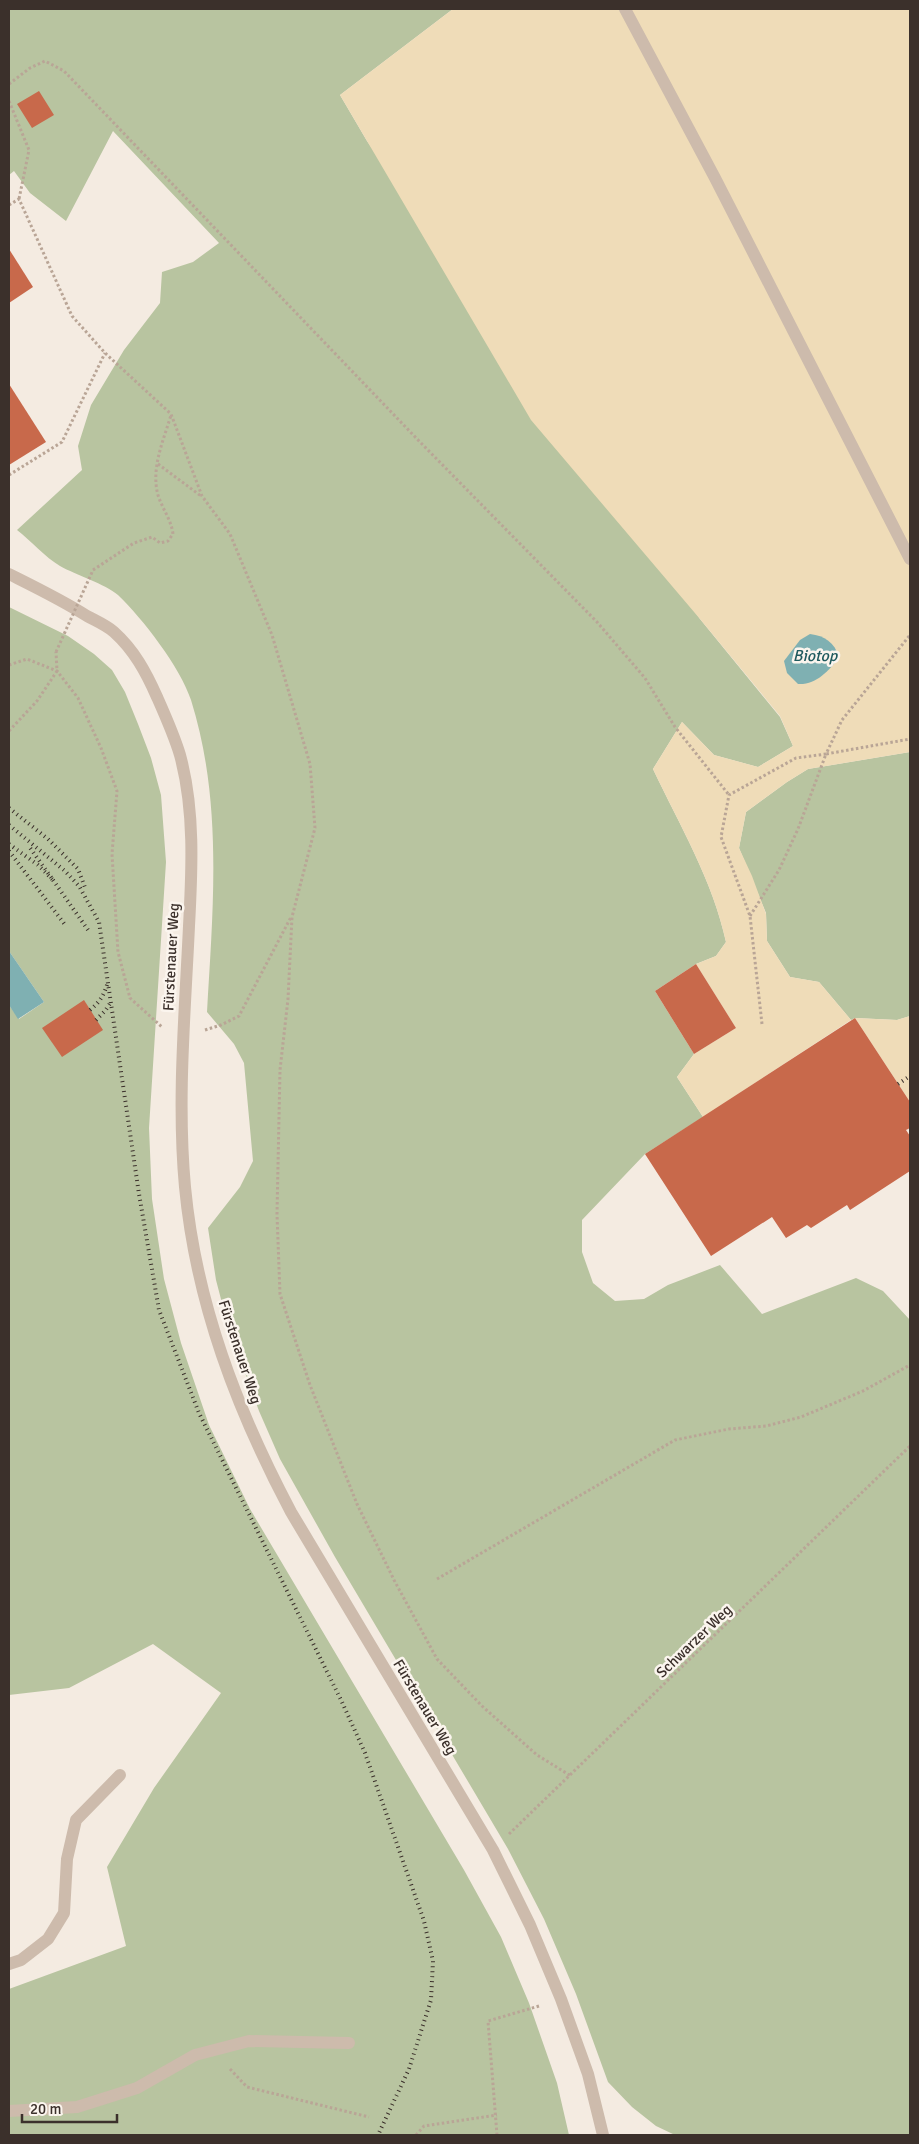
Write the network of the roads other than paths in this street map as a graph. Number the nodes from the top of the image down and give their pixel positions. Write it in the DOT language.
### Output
graph roads {
  1 [pos="625,9"];
  2 [pos="910,559"];
  3 [pos="9,574"];
  4 [pos="120,1775"];
  5 [pos="9,1964"];
  6 [pos="348,2043"];
  7 [pos="9,2111"];
  8 [pos="603,2135"];
  1 -- 2 [label="street"];
  3 -- 8 [label="street, Fürstenauer Weg"];
  4 -- 5 [label="street"];
  6 -- 7 [label="street"];
}
